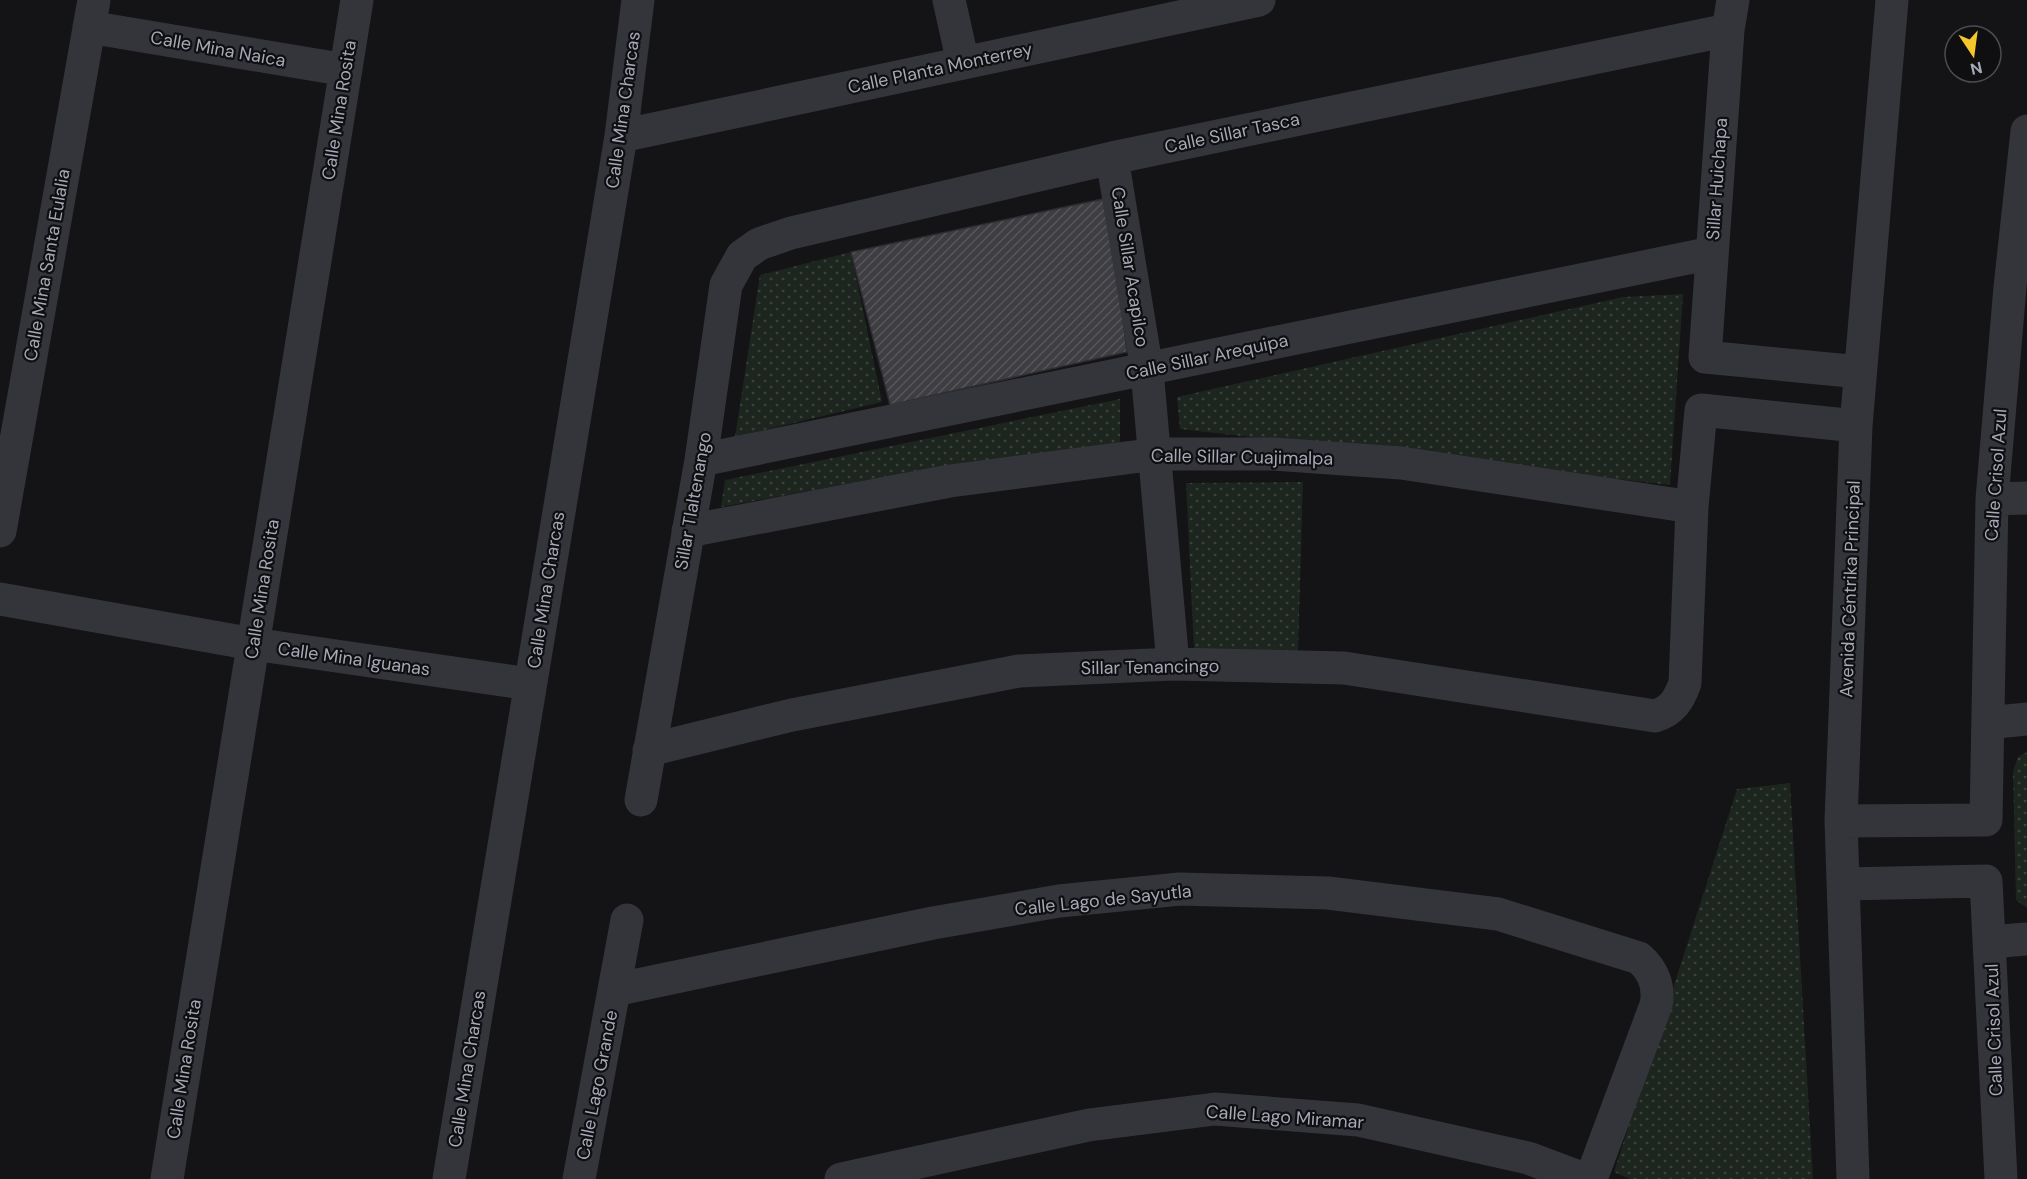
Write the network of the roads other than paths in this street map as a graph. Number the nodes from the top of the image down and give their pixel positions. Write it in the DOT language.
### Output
graph roads {
  1 [pos="357,0"];
  2 [pos="638,0"];
  3 [pos="949,0"];
  4 [pos="1259,0"];
  5 [pos="1892,0"];
  6 [pos="92,14"];
  7 [pos="1731,15"];
  8 [pos="963,63"];
  9 [pos="346,70"];
  10 [pos="2027,131"];
  11 [pos="621,136"];
  12 [pos="1112,158"];
  13 [pos="1712,253"];
  14 [pos="742,256"];
  15 [pos="2018,286"];
  16 [pos="1147,370"];
  17 [pos="1860,372"];
  18 [pos="1856,426"];
  19 [pos="1156,454"];
  20 [pos="701,460"];
  21 [pos="2027,498"];
  22 [pos="1992,500"];
  23 [pos="1692,507"];
  24 [pos="0,531"];
  25 [pos="688,531"];
  26 [pos="0,599"];
  27 [pos="253,644"];
  28 [pos="1173,663"];
  29 [pos="530,684"];
  30 [pos="2027,719"];
  31 [pos="1988,723"];
  32 [pos="650,750"];
  33 [pos="642,800"];
  34 [pos="1841,821"];
  35 [pos="1843,884"];
  36 [pos="627,920"];
  37 [pos="2027,939"];
  38 [pos="1990,942"];
  39 [pos="614,990"];
  40 [pos="2009,1161"];
  41 [pos="167,1179"];
  42 [pos="449,1179"];
  43 [pos="579,1179"];
  44 [pos="841,1179"];
  45 [pos="1584,1179"];
  46 [pos="1591,1179"];
  47 [pos="1853,1179"];
  1 -- 9 [label="street, Calle Mina Rosita"];
  2 -- 11 [label="street, Calle Mina Charcas"];
  3 -- 8 [label="street"];
  4 -- 8 [label="street, Calle Planta Monterrey"];
  5 -- 17 [label="street, Avenida Céntrika Principal"];
  6 -- 9 [label="street, Calle Mina Naica"];
  6 -- 24 [label="street, Calle Mina Santa Eulalia"];
  7 -- 12 [label="street, Calle Sillar Tasca"];
  7 -- 13 [label="street, Sillar Huichapa"];
  8 -- 11 [label="street, Calle Planta Monterrey"];
  9 -- 27 [label="street, Calle Mina Rosita"];
  10 -- 15 [label="street, Calle Crisol Azul"];
  11 -- 29 [label="street, Calle Mina Charcas"];
  12 -- 14 [label="street, Calle Sillar Tasca"];
  12 -- 16 [label="street, Calle Sillar Acapilco"];
  13 -- 16 [label="street, Calle Sillar Arequipa"];
  13 -- 17 [label="street, Sillar Huichapa"];
  14 -- 20 [label="street, Sillar Tlaltenango"];
  15 -- 22 [label="street, Calle Crisol Azul"];
  16 -- 19 [label="street, Calle Sillar Acapilco"];
  16 -- 20 [label="street, Calle Sillar Arequipa"];
  17 -- 18 [label="street, Avenida Céntrika Principal"];
  18 -- 23 [label="street"];
  18 -- 34 [label="street, Avenida Céntrika Principal"];
  19 -- 23 [label="street, Calle Sillar Cuajimalpa"];
  19 -- 25 [label="street, Calle Sillar Cuajimalpa"];
  19 -- 28 [label="street, Calle Sillar Acapilco"];
  20 -- 25 [label="street, Sillar Tlaltenango"];
  21 -- 22 [label="street"];
  22 -- 31 [label="street, Calle Crisol Azul"];
  23 -- 28 [label="street, Sillar Tenancingo"];
  25 -- 32 [label="street, Sillar Tlaltenango"];
  26 -- 27 [label="street, Calle Mina Iguanas"];
  27 -- 29 [label="street, Calle Mina Iguanas"];
  27 -- 41 [label="street, Calle Mina Rosita"];
  28 -- 32 [label="street, Sillar Tenancingo"];
  29 -- 42 [label="street, Calle Mina Charcas"];
  30 -- 31 [label="street"];
  31 -- 34 [label="street, Calle Crisol Azul"];
  32 -- 33 [label="street, Sillar Tlaltenango"];
  34 -- 35 [label="street, Avenida Céntrika Principal"];
  35 -- 38 [label="street, Calle Crisol Azul"];
  35 -- 47 [label="street, Avenida Céntrika Principal"];
  36 -- 39 [label="street, Calle Lago Grande"];
  37 -- 38 [label="street"];
  38 -- 40 [label="street, Calle Crisol Azul"];
  39 -- 43 [label="street, Calle Lago Grande"];
  39 -- 46 [label="street, Calle Lago de Sayutla"];
  44 -- 45 [label="street, Calle Lago Miramar"];
}
